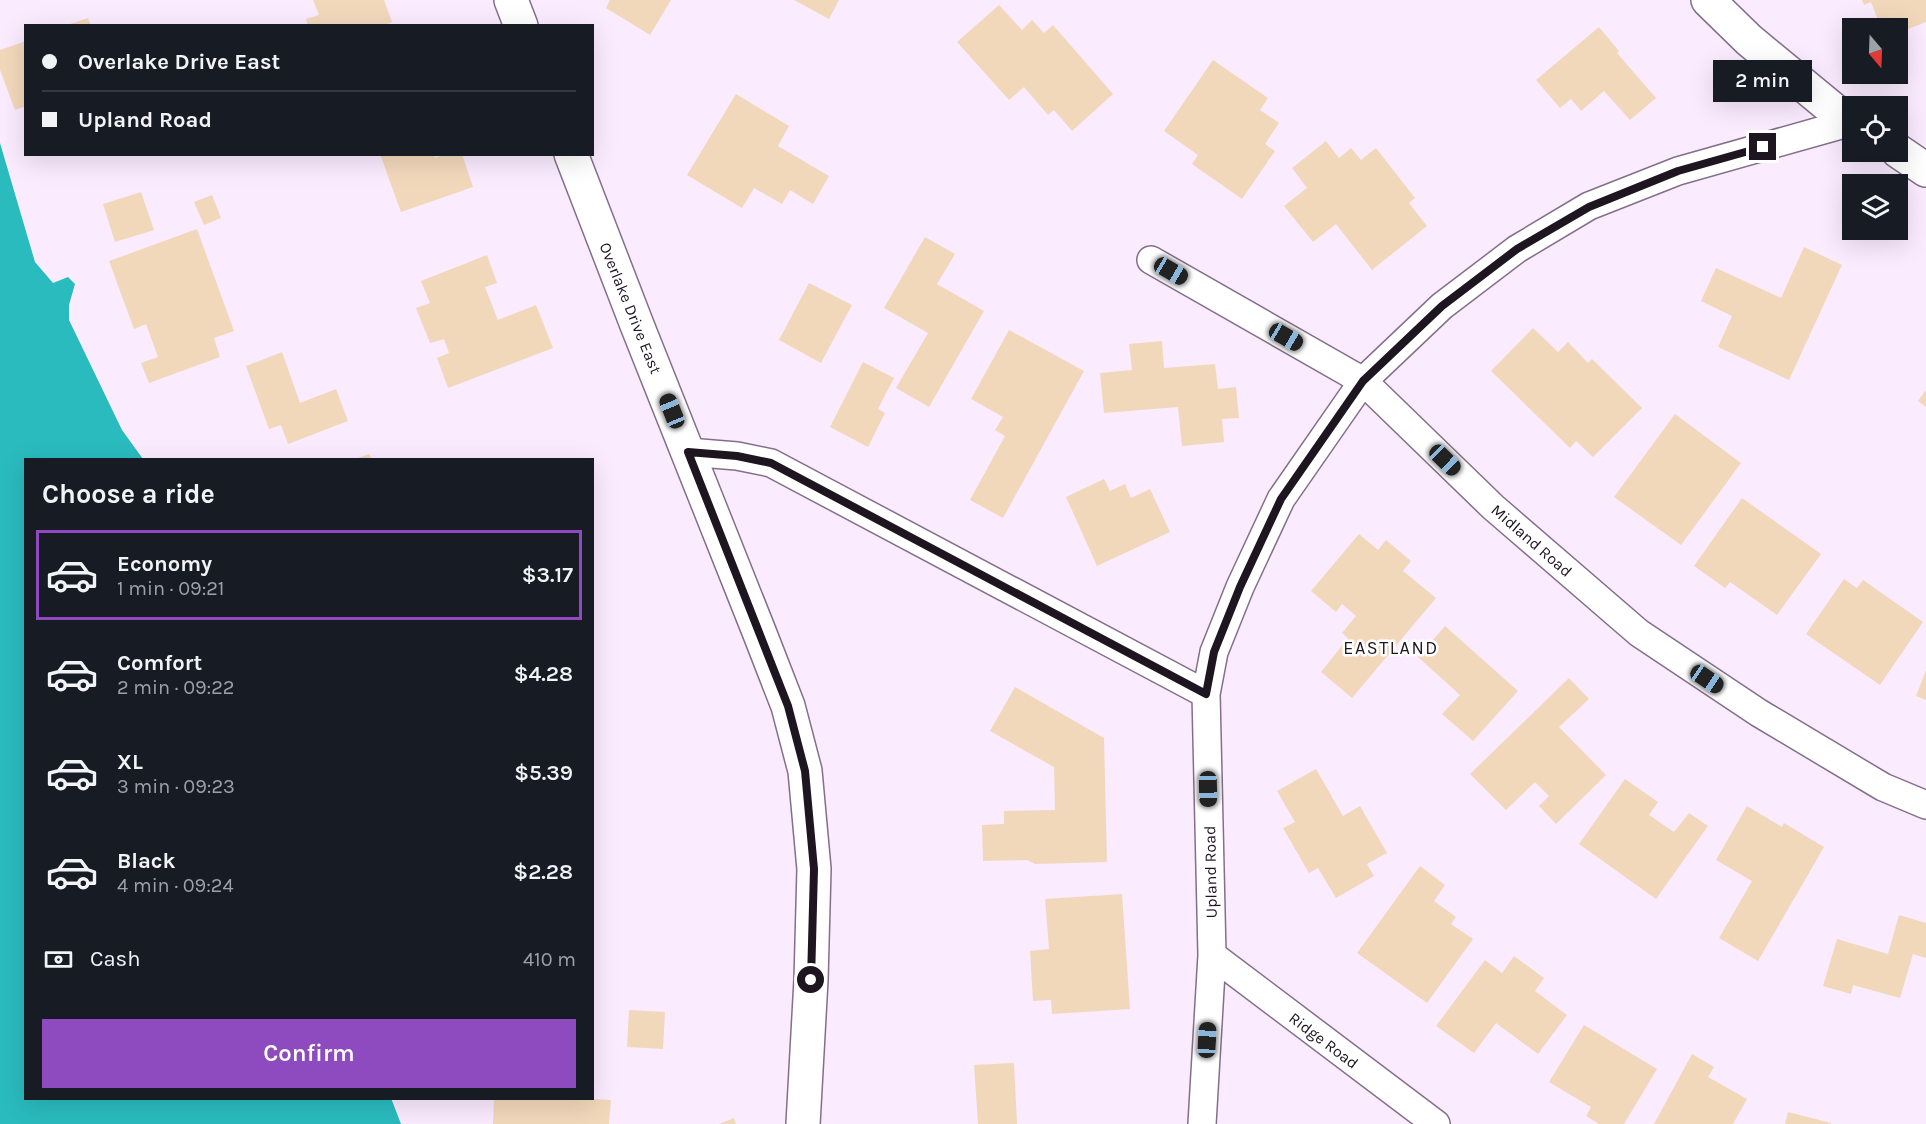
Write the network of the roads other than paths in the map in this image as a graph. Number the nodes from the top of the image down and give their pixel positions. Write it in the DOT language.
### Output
graph roads {
  1 [pos="511,0"];
  2 [pos="1708,0"];
  3 [pos="520,24"];
  4 [pos="1842,117"];
  5 [pos="1842,126"];
  6 [pos="572,156"];
  7 [pos="1151,260"];
  8 [pos="1363,381"];
  9 [pos="688,452"];
  10 [pos="1206,694"];
  11 [pos="1926,805"];
  12 [pos="1212,955"];
  13 [pos="803,1124"];
  14 [pos="1202,1124"];
  15 [pos="1436,1124"];
  1 -- 3 [label="street"];
  2 -- 4 [label="street"];
  5 -- 8 [label="street, Upland Road"];
  6 -- 9 [label="street, Overlake Drive East"];
  7 -- 8 [label="street, Midland Road"];
  8 -- 10 [label="street, Upland Road"];
  8 -- 11 [label="street, Midland Road"];
  9 -- 10 [label="street"];
  9 -- 13 [label="street, Overlake Drive East"];
  10 -- 12 [label="street, Upland Road"];
  12 -- 14 [label="street, Upland Road"];
  12 -- 15 [label="street, Ridge Road"];
}
